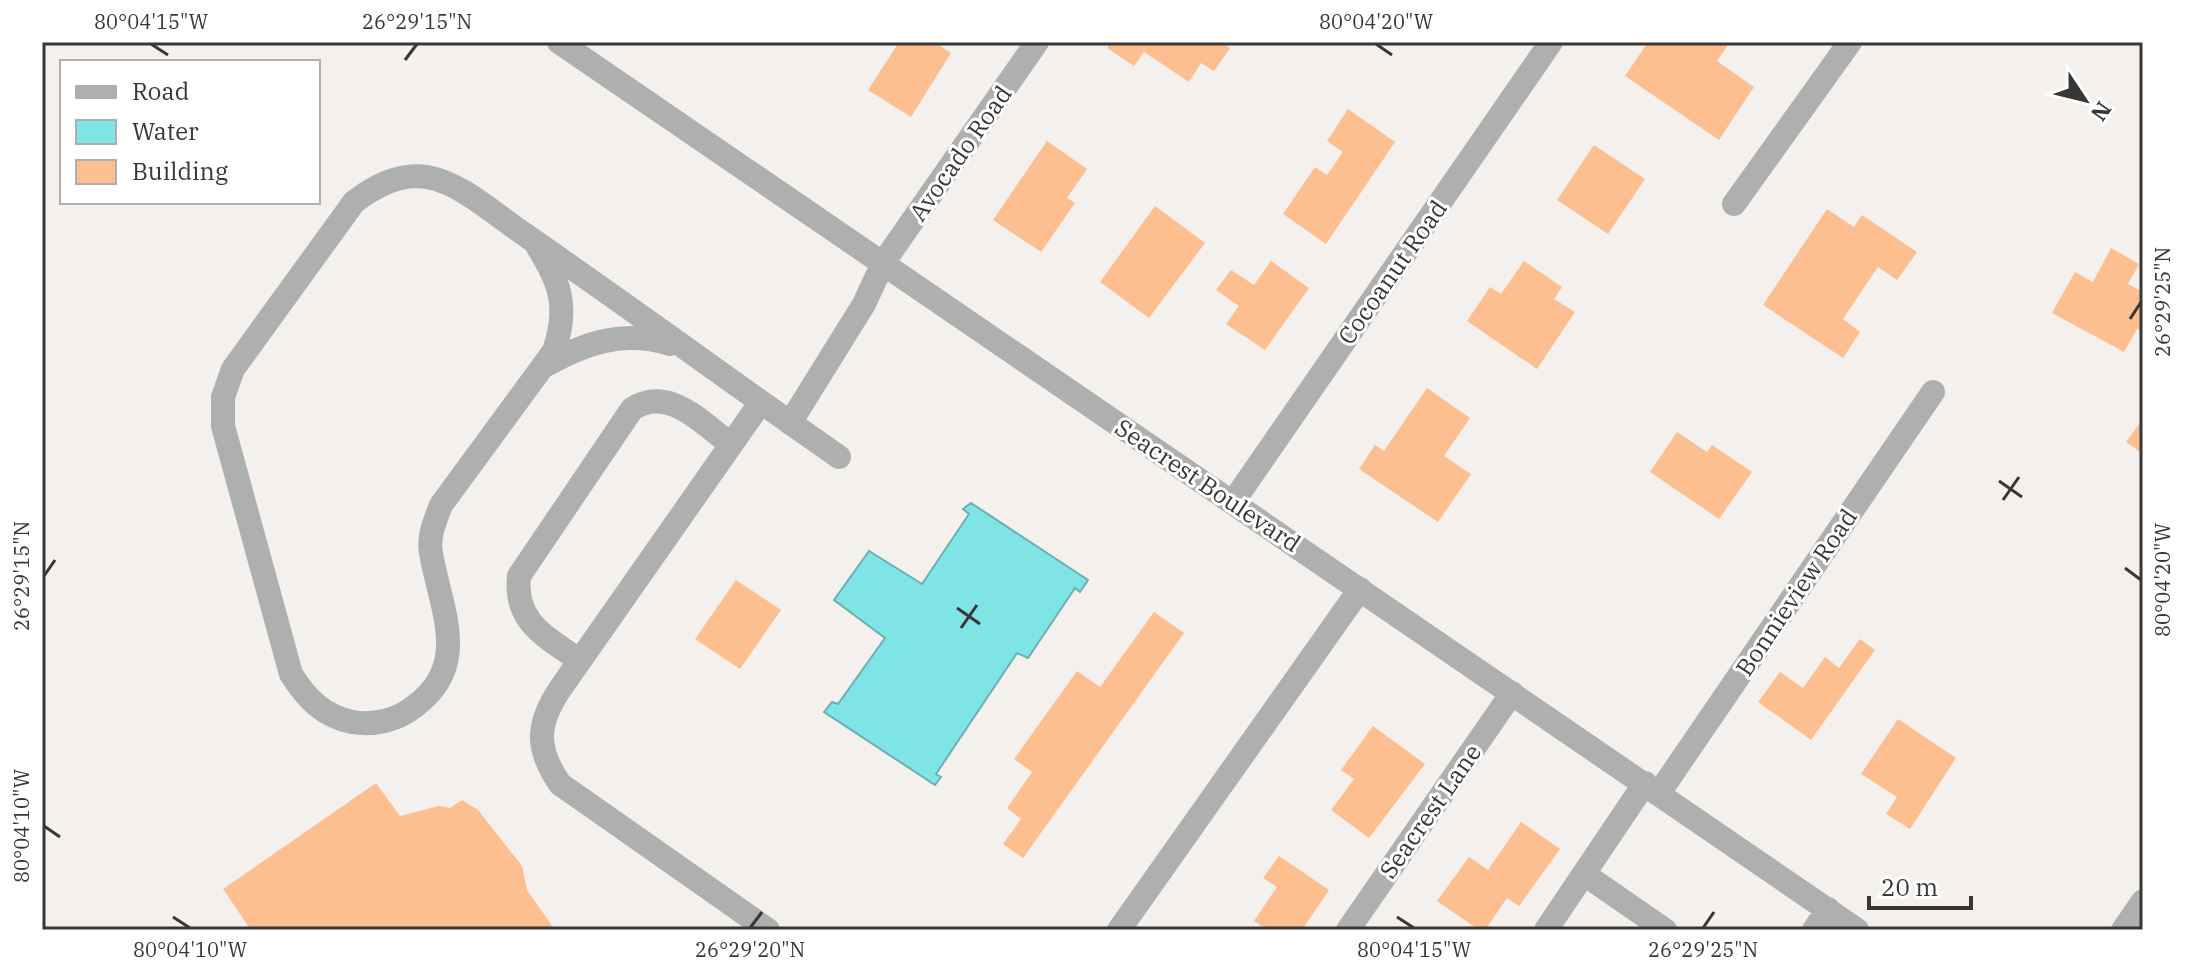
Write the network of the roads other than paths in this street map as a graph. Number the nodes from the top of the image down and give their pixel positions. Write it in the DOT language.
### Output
graph roads {
  1 [pos="559,42"];
  2 [pos="1037,42"];
  3 [pos="1551,42"];
  4 [pos="1850,42"];
  5 [pos="1734,204"];
  6 [pos="535,242"];
  7 [pos="883,263"];
  8 [pos="685,348"];
  9 [pos="544,366"];
  10 [pos="1933,392"];
  11 [pos="761,402"];
  12 [pos="790,423"];
  13 [pos="731,444"];
  14 [pos="839,457"];
  15 [pos="1233,502"];
  16 [pos="1360,589"];
  17 [pos="580,661"];
  18 [pos="1512,693"];
  19 [pos="1652,788"];
  20 [pos="1584,874"];
  21 [pos="2143,901"];
  22 [pos="1828,909"];
  23 [pos="768,930"];
  24 [pos="1119,930"];
  25 [pos="1348,930"];
  26 [pos="1546,930"];
  27 [pos="1665,930"];
  28 [pos="1814,930"];
  29 [pos="1857,930"];
  30 [pos="2123,930"];
  1 -- 7 [label="street, Seacrest Boulevard"];
  2 -- 7 [label="street, Avocado Road"];
  3 -- 15 [label="street, Cocoanut Road"];
  4 -- 5 [label="street"];
  6 -- 8 [label="street"];
  6 -- 9 [label="street"];
  6 -- 9 [label="street"];
  7 -- 12 [label="street, Avocado Road"];
  7 -- 15 [label="street, Seacrest Boulevard"];
  8 -- 9 [label="street"];
  8 -- 11 [label="street"];
  10 -- 19 [label="street, Bonnieview Road"];
  11 -- 12 [label="street"];
  11 -- 13 [label="street"];
  12 -- 14 [label="street"];
  13 -- 17 [label="street"];
  13 -- 17 [label="street"];
  15 -- 16 [label="street, Seacrest Boulevard"];
  16 -- 18 [label="street, Seacrest Boulevard"];
  16 -- 24 [label="street"];
  17 -- 23 [label="street"];
  18 -- 19 [label="street, Seacrest Boulevard"];
  18 -- 25 [label="street, Seacrest Lane"];
  19 -- 20 [label="street, Bonnieview Road"];
  19 -- 22 [label="street, Seacrest Boulevard"];
  20 -- 26 [label="street, Bonnieview Road"];
  20 -- 27 [label="street"];
  21 -- 30 [label="street"];
  22 -- 28 [label="street"];
  22 -- 29 [label="street, Seacrest Boulevard"];
}
